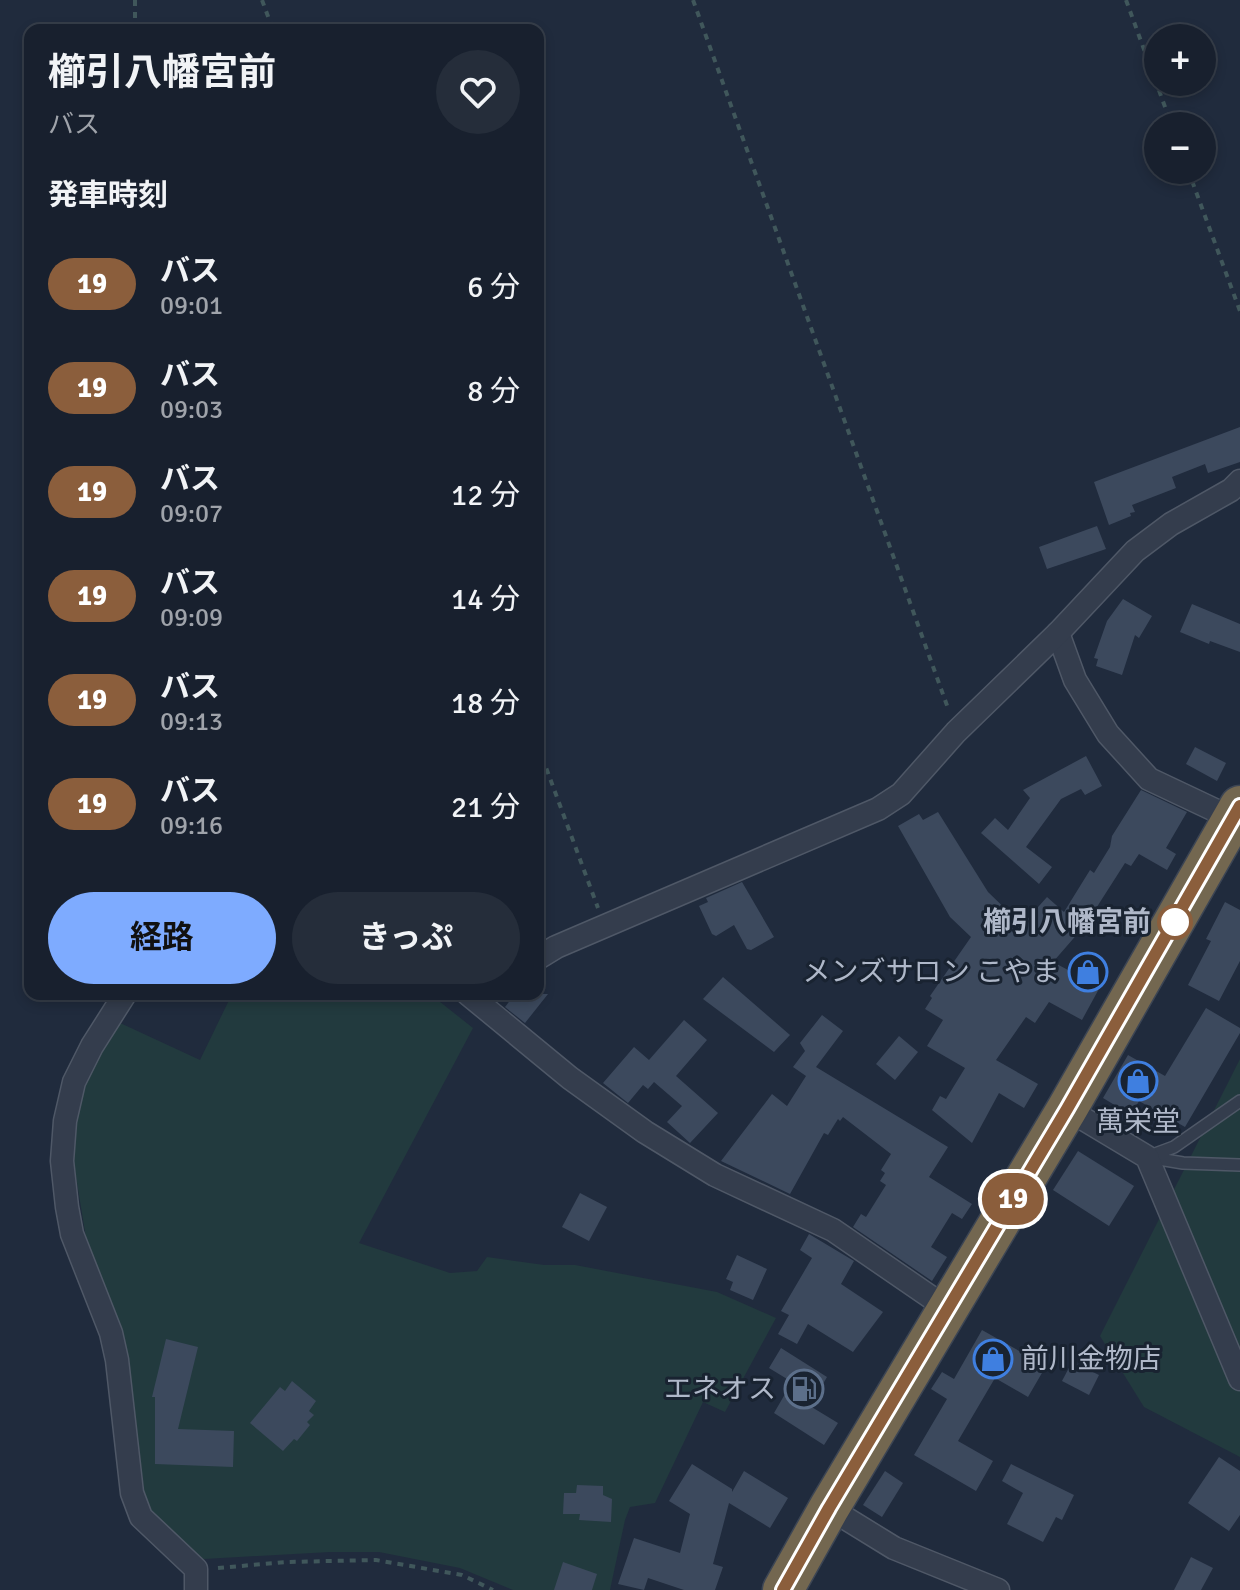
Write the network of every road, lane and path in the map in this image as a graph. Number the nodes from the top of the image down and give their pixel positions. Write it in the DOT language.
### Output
graph roads {
  1 [pos="135,0"];
  2 [pos="262,0"];
  3 [pos="693,0"];
  4 [pos="1126,0"];
  5 [pos="135,24"];
  6 [pos="271,24"];
  7 [pos="1167,112"];
  8 [pos="1193,184"];
  9 [pos="1240,311"];
  10 [pos="1240,481"];
  11 [pos="1058,633"];
  12 [pos="956,732"];
  13 [pos="544,762"];
  14 [pos="1238,816"];
  15 [pos="604,925"];
  16 [pos="544,954"];
  17 [pos="121,1000"];
  18 [pos="484,1000"];
  19 [pos="1240,1101"];
  20 [pos="1067,1109"];
  21 [pos="1147,1157"];
  22 [pos="1240,1165"];
  23 [pos="948,1309"];
  24 [pos="1235,1356"];
  25 [pos="1240,1379"];
  26 [pos="829,1508"];
  27 [pos="196,1579"];
  28 [pos="493,1590"];
  29 [pos="783,1590"];
  30 [pos="998,1590"];
  1 -- 5 [label="path"];
  2 -- 6 [label="path"];
  3 -- 12 [label="path"];
  4 -- 7 [label="path"];
  8 -- 9 [label="path"];
  10 -- 11 [label="street"];
  11 -- 12 [label="street"];
  11 -- 14 [label="street"];
  12 -- 15 [label="street"];
  13 -- 15 [label="path"];
  14 -- 20 [label="highway"];
  15 -- 16 [label="street"];
  17 -- 27 [label="street"];
  18 -- 23 [label="street"];
  19 -- 21 [label="lane"];
  20 -- 21 [label="street"];
  20 -- 23 [label="highway"];
  21 -- 22 [label="lane"];
  21 -- 24 [label="street"];
  23 -- 26 [label="highway"];
  24 -- 25 [label="street"];
  26 -- 29 [label="highway"];
  26 -- 30 [label="street"];
  27 -- 28 [label="path"];
}
